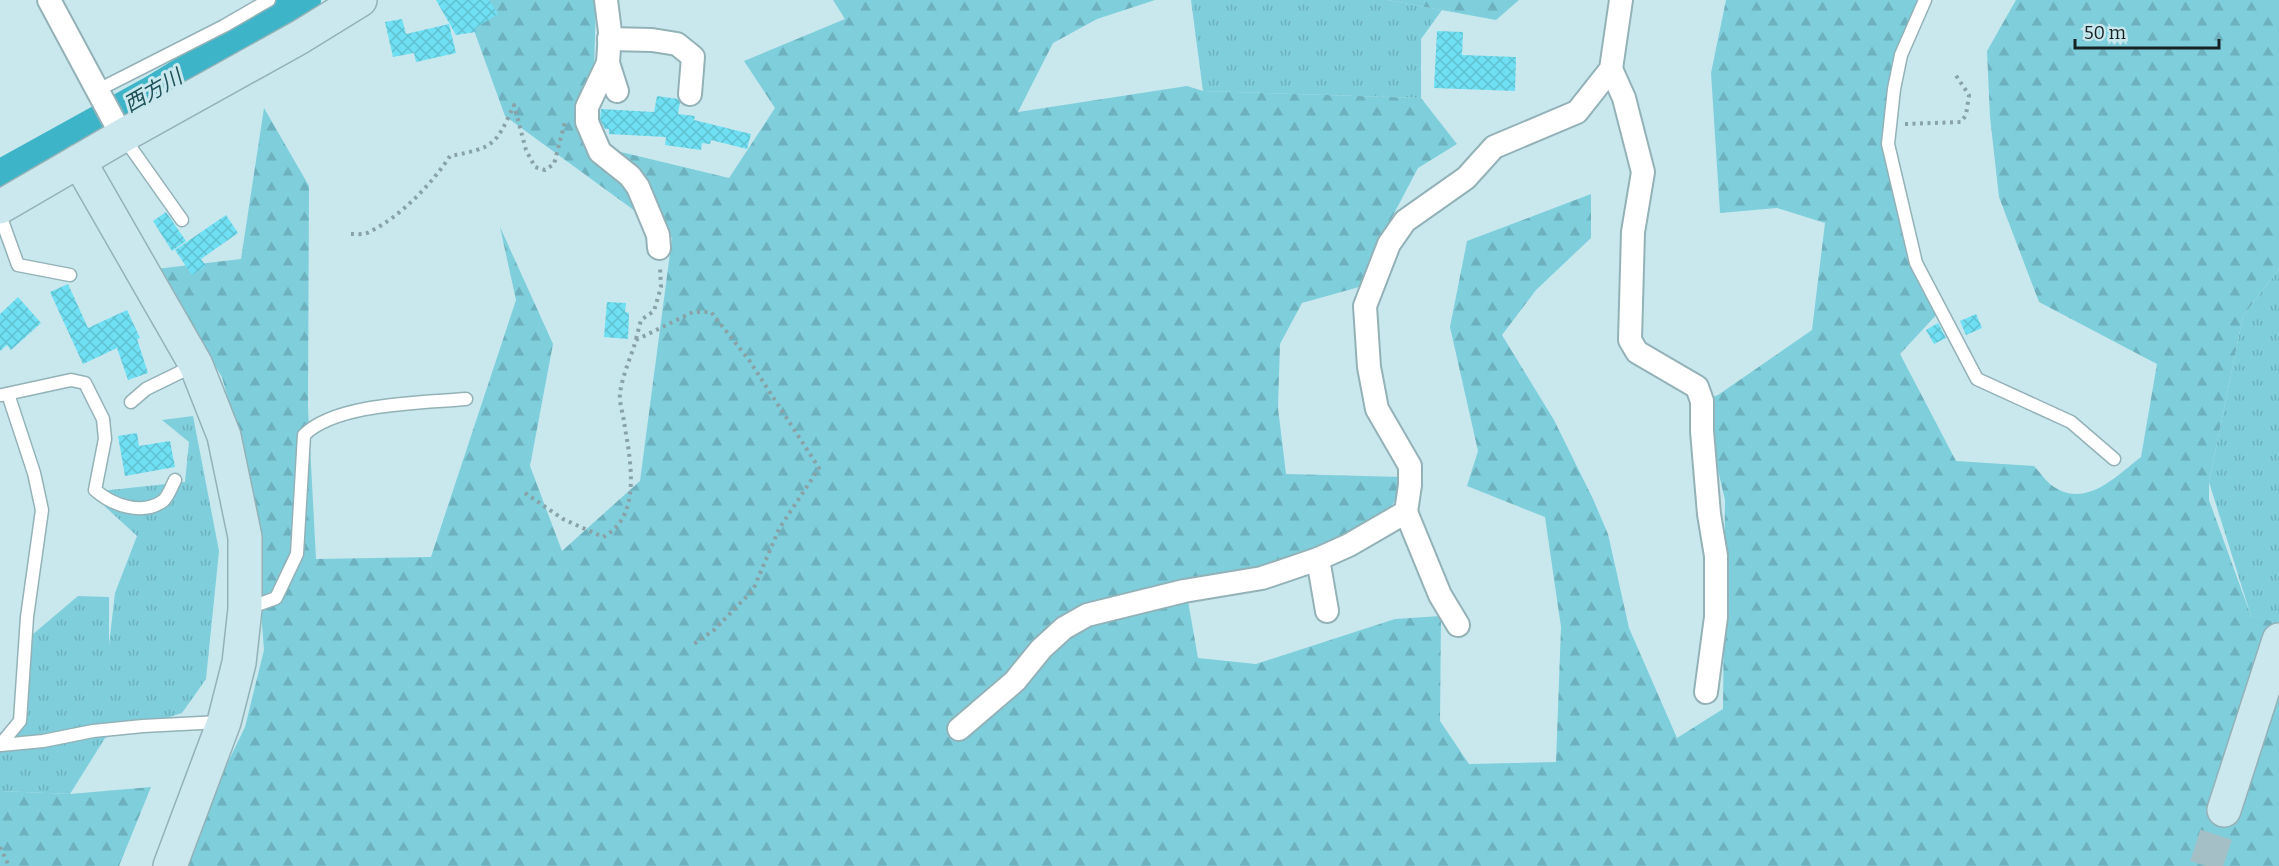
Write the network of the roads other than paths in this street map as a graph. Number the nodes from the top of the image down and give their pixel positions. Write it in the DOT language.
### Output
graph roads {
  1 [pos="49,0"];
  2 [pos="269,0"];
  3 [pos="360,0"];
  4 [pos="606,0"];
  5 [pos="1621,0"];
  6 [pos="1925,0"];
  7 [pos="609,39"];
  8 [pos="608,63"];
  9 [pos="1611,69"];
  10 [pos="617,91"];
  11 [pos="690,94"];
  12 [pos="100,95"];
  13 [pos="120,133"];
  14 [pos="79,162"];
  15 [pos="0,207"];
  16 [pos="0,214"];
  17 [pos="182,220"];
  18 [pos="659,248"];
  19 [pos="70,275"];
  20 [pos="196,365"];
  21 [pos="4,395"];
  22 [pos="466,399"];
  23 [pos="131,402"];
  24 [pos="2114,459"];
  25 [pos="175,480"];
  26 [pos="1406,512"];
  27 [pos="1318,559"];
  28 [pos="245,609"];
  29 [pos="1327,611"];
  30 [pos="1458,625"];
  31 [pos="2279,640"];
  32 [pos="1706,692"];
  33 [pos="224,722"];
  34 [pos="959,729"];
  35 [pos="1,745"];
  36 [pos="2224,810"];
  37 [pos="170,866"];
  1 -- 12 [label="street"];
  2 -- 12 [label="lane"];
  3 -- 13 [label="street"];
  4 -- 7 [label="street"];
  5 -- 9 [label="street"];
  6 -- 24 [label="lane"];
  7 -- 8 [label="street"];
  7 -- 11 [label="street"];
  8 -- 10 [label="street"];
  8 -- 18 [label="street"];
  9 -- 26 [label="street"];
  9 -- 32 [label="street"];
  12 -- 13 [label="street"];
  13 -- 14 [label="street"];
  13 -- 17 [label="lane"];
  14 -- 15 [label="street"];
  14 -- 20 [label="street"];
  16 -- 19 [label="lane"];
  20 -- 23 [label="lane"];
  20 -- 28 [label="street"];
  21 -- 25 [label="lane"];
  21 -- 35 [label="lane"];
  22 -- 28 [label="lane"];
  26 -- 27 [label="street"];
  26 -- 30 [label="street"];
  27 -- 29 [label="street"];
  27 -- 34 [label="street"];
  28 -- 33 [label="street"];
  31 -- 36 [label="street"];
  33 -- 35 [label="lane"];
  33 -- 37 [label="street"];
}
